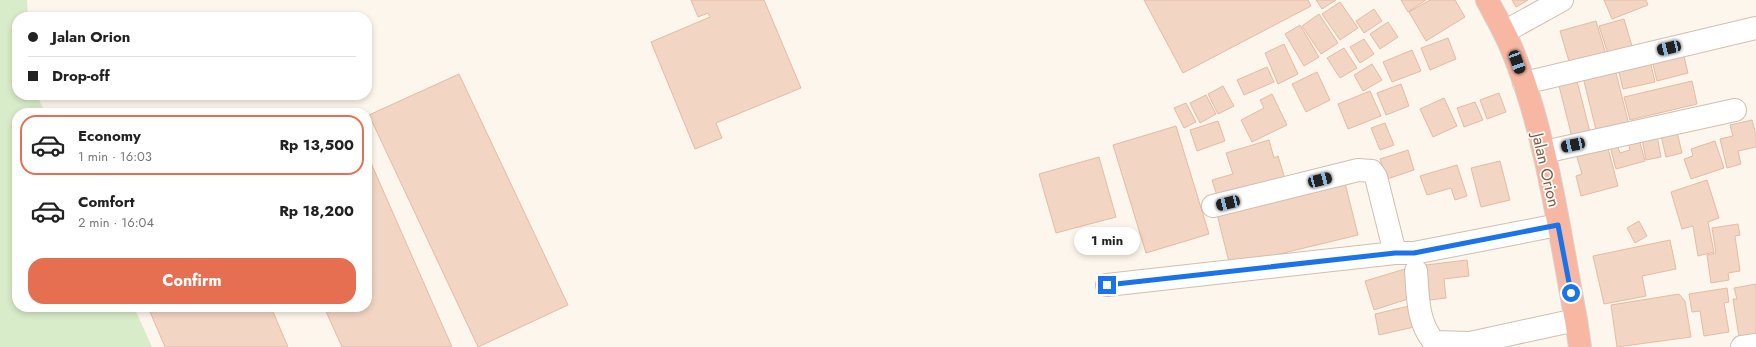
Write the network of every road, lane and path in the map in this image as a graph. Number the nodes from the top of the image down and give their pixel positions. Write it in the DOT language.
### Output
graph roads {
  1 [pos="1487,0"];
  2 [pos="1562,0"];
  3 [pos="1756,28"];
  4 [pos="1504,32"];
  5 [pos="1524,83"];
  6 [pos="1734,110"];
  7 [pos="1544,152"];
  8 [pos="1213,206"];
  9 [pos="1558,225"];
  10 [pos="1395,253"];
  11 [pos="1416,271"];
  12 [pos="1107,285"];
  13 [pos="1576,320"];
  14 [pos="1756,345"];
  15 [pos="1580,347"];
  16 [pos="1742,347"];
  1 -- 4 [label="highway, Jalan Orion"];
  2 -- 4 [label="street"];
  3 -- 5 [label="street"];
  4 -- 5 [label="highway, Jalan Orion"];
  5 -- 7 [label="highway, Jalan Orion"];
  6 -- 7 [label="street"];
  7 -- 9 [label="highway, Jalan Orion"];
  8 -- 10 [label="street"];
  9 -- 10 [label="street"];
  9 -- 13 [label="highway, Jalan Orion"];
  10 -- 12 [label="street"];
  11 -- 13 [label="street"];
  13 -- 15 [label="highway, Jalan Orion"];
  14 -- 16 [label="street"];
}
